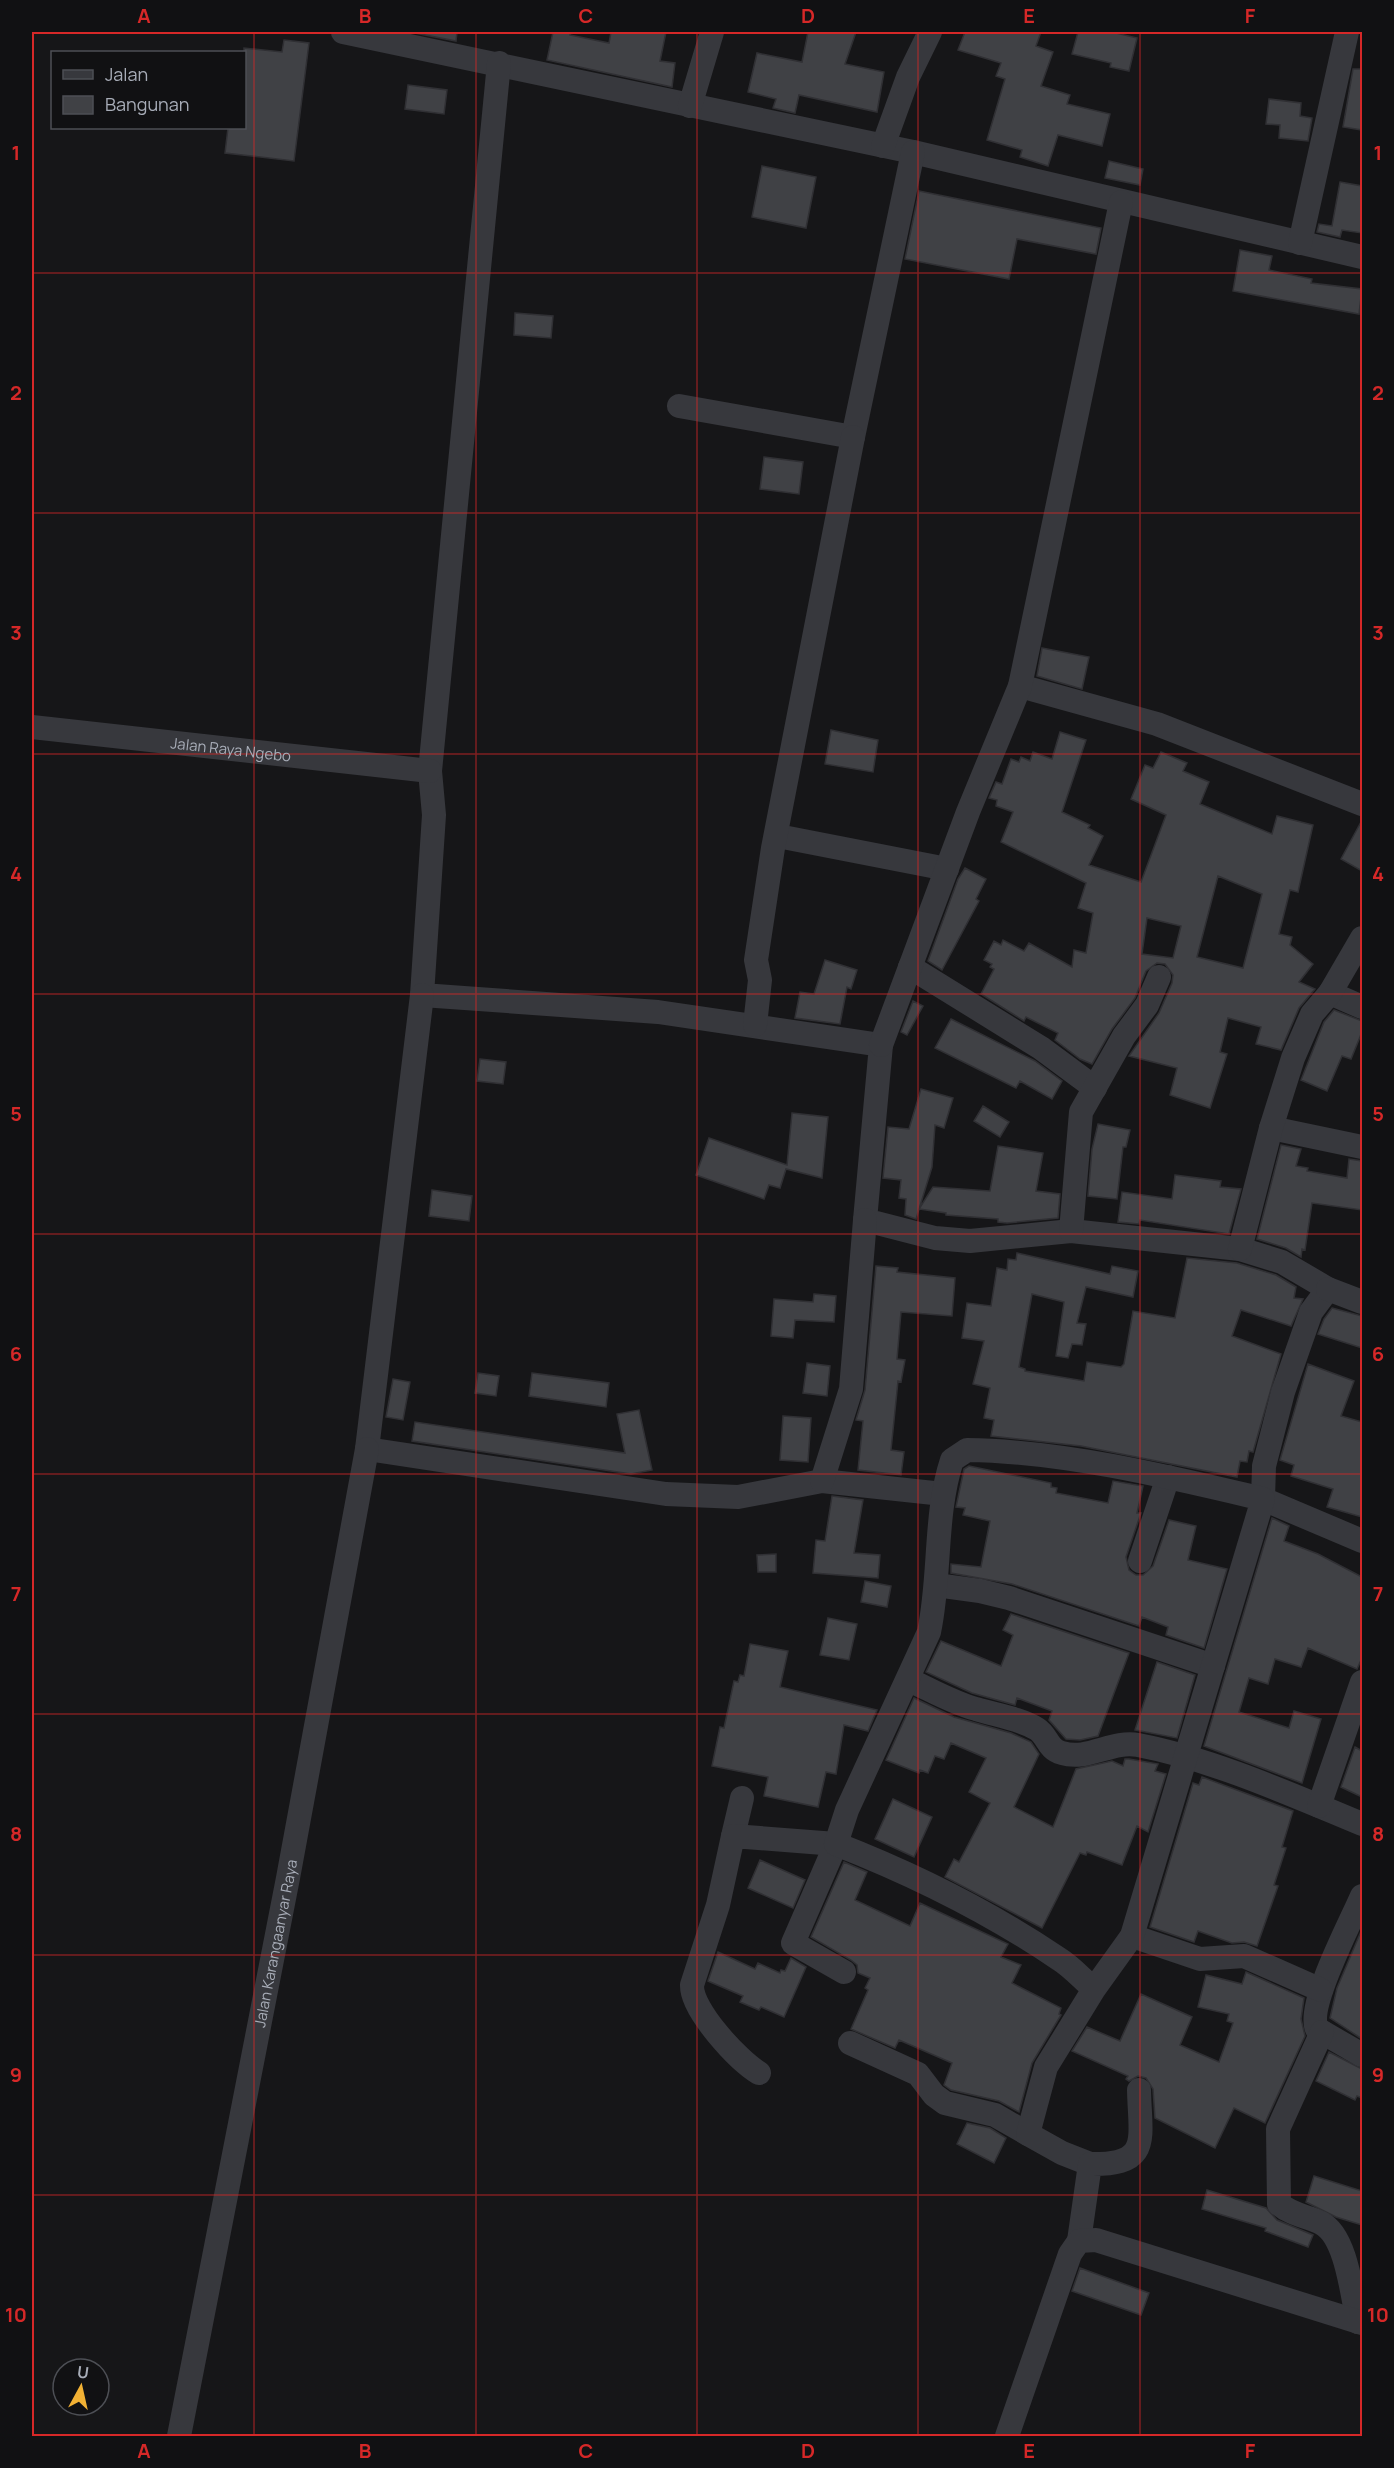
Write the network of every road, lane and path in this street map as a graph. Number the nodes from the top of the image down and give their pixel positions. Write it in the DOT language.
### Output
graph roads {
  1 [pos="343,32"];
  2 [pos="712,32"];
  3 [pos="930,32"];
  4 [pos="1347,32"];
  5 [pos="388,36"];
  6 [pos="499,63"];
  7 [pos="690,106"];
  8 [pos="883,146"];
  9 [pos="913,152"];
  10 [pos="1121,202"];
  11 [pos="1300,243"];
  12 [pos="1362,257"];
  13 [pos="679,406"];
  14 [pos="853,437"];
  15 [pos="1020,686"];
  16 [pos="32,727"];
  17 [pos="430,771"];
  18 [pos="1362,804"];
  19 [pos="788,838"];
  20 [pos="947,869"];
  21 [pos="1362,938"];
  22 [pos="910,967"];
  23 [pos="1159,977"];
  24 [pos="1330,993"];
  25 [pos="422,995"];
  26 [pos="1362,1007"];
  27 [pos="755,1025"];
  28 [pos="881,1045"];
  29 [pos="1095,1088"];
  30 [pos="1271,1128"];
  31 [pos="1362,1147"];
  32 [pos="865,1220"];
  33 [pos="1071,1231"];
  34 [pos="1240,1249"];
  35 [pos="1328,1289"];
  36 [pos="1362,1302"];
  37 [pos="367,1449"];
  38 [pos="1168,1477"];
  39 [pos="822,1481"];
  40 [pos="943,1494"];
  41 [pos="1263,1499"];
  42 [pos="1362,1542"];
  43 [pos="1140,1561"];
  44 [pos="936,1585"];
  45 [pos="1213,1666"];
  46 [pos="909,1680"];
  47 [pos="1362,1682"];
  48 [pos="1186,1757"];
  49 [pos="742,1798"];
  50 [pos="1319,1806"];
  51 [pos="1362,1824"];
  52 [pos="733,1836"];
  53 [pos="836,1844"];
  54 [pos="1362,1896"];
  55 [pos="1132,1936"];
  56 [pos="844,1972"];
  57 [pos="1094,1989"];
  58 [pos="1321,1990"];
  59 [pos="1322,2032"];
  60 [pos="849,2043"];
  61 [pos="1362,2055"];
  62 [pos="759,2073"];
  63 [pos="1139,2090"];
  64 [pos="1028,2134"];
  65 [pos="1090,2164"];
  66 [pos="1079,2241"];
  67 [pos="1360,2322"];
  68 [pos="180,2436"];
  69 [pos="1007,2436"];
  1 -- 5 [label="street"];
  2 -- 7 [label="street"];
  3 -- 8 [label="street"];
  4 -- 11 [label="street"];
  5 -- 6 [label="street"];
  6 -- 7 [label="street"];
  6 -- 17 [label="street, Jalan Karangaanyar Raya"];
  7 -- 8 [label="street"];
  8 -- 9 [label="street"];
  9 -- 10 [label="street"];
  9 -- 14 [label="street"];
  10 -- 11 [label="street"];
  10 -- 15 [label="street"];
  11 -- 12 [label="street"];
  13 -- 14 [label="street"];
  14 -- 27 [label="street"];
  15 -- 18 [label="street"];
  15 -- 20 [label="street"];
  16 -- 17 [label="street, Jalan Raya Ngebo"];
  17 -- 25 [label="street, Jalan Karangaanyar Raya"];
  19 -- 20 [label="street"];
  20 -- 22 [label="street"];
  21 -- 24 [label="street"];
  22 -- 28 [label="street"];
  22 -- 29 [label="street"];
  23 -- 29 [label="street"];
  24 -- 26 [label="street"];
  24 -- 30 [label="street"];
  25 -- 27 [label="street"];
  25 -- 37 [label="street, Jalan Karangaanyar Raya"];
  27 -- 28 [label="street"];
  28 -- 32 [label="street"];
  29 -- 33 [label="street"];
  30 -- 31 [label="street"];
  30 -- 34 [label="street"];
  32 -- 33 [label="street"];
  32 -- 39 [label="street"];
  33 -- 34 [label="street"];
  34 -- 35 [label="street"];
  35 -- 36 [label="street"];
  35 -- 41 [label="street"];
  37 -- 39 [label="street"];
  37 -- 68 [label="street, Jalan Karangaanyar Raya"];
  38 -- 40 [label="street"];
  38 -- 41 [label="street"];
  38 -- 43 [label="street"];
  39 -- 40 [label="street"];
  40 -- 44 [label="street"];
  41 -- 42 [label="street"];
  41 -- 45 [label="street"];
  44 -- 45 [label="street"];
  44 -- 46 [label="street"];
  45 -- 48 [label="street"];
  46 -- 48 [label="street"];
  46 -- 53 [label="street"];
  47 -- 50 [label="street"];
  48 -- 50 [label="street"];
  48 -- 55 [label="street"];
  49 -- 52 [label="street"];
  50 -- 51 [label="street"];
  52 -- 53 [label="street"];
  52 -- 62 [label="street"];
  53 -- 56 [label="street"];
  53 -- 57 [label="street"];
  54 -- 58 [label="street"];
  55 -- 57 [label="street"];
  55 -- 58 [label="street"];
  57 -- 64 [label="street"];
  58 -- 59 [label="street"];
  59 -- 61 [label="street"];
  59 -- 67 [label="street"];
  60 -- 64 [label="street"];
  63 -- 65 [label="street"];
  64 -- 65 [label="street"];
  65 -- 66 [label="street"];
  66 -- 67 [label="street"];
  66 -- 69 [label="street"];
}
